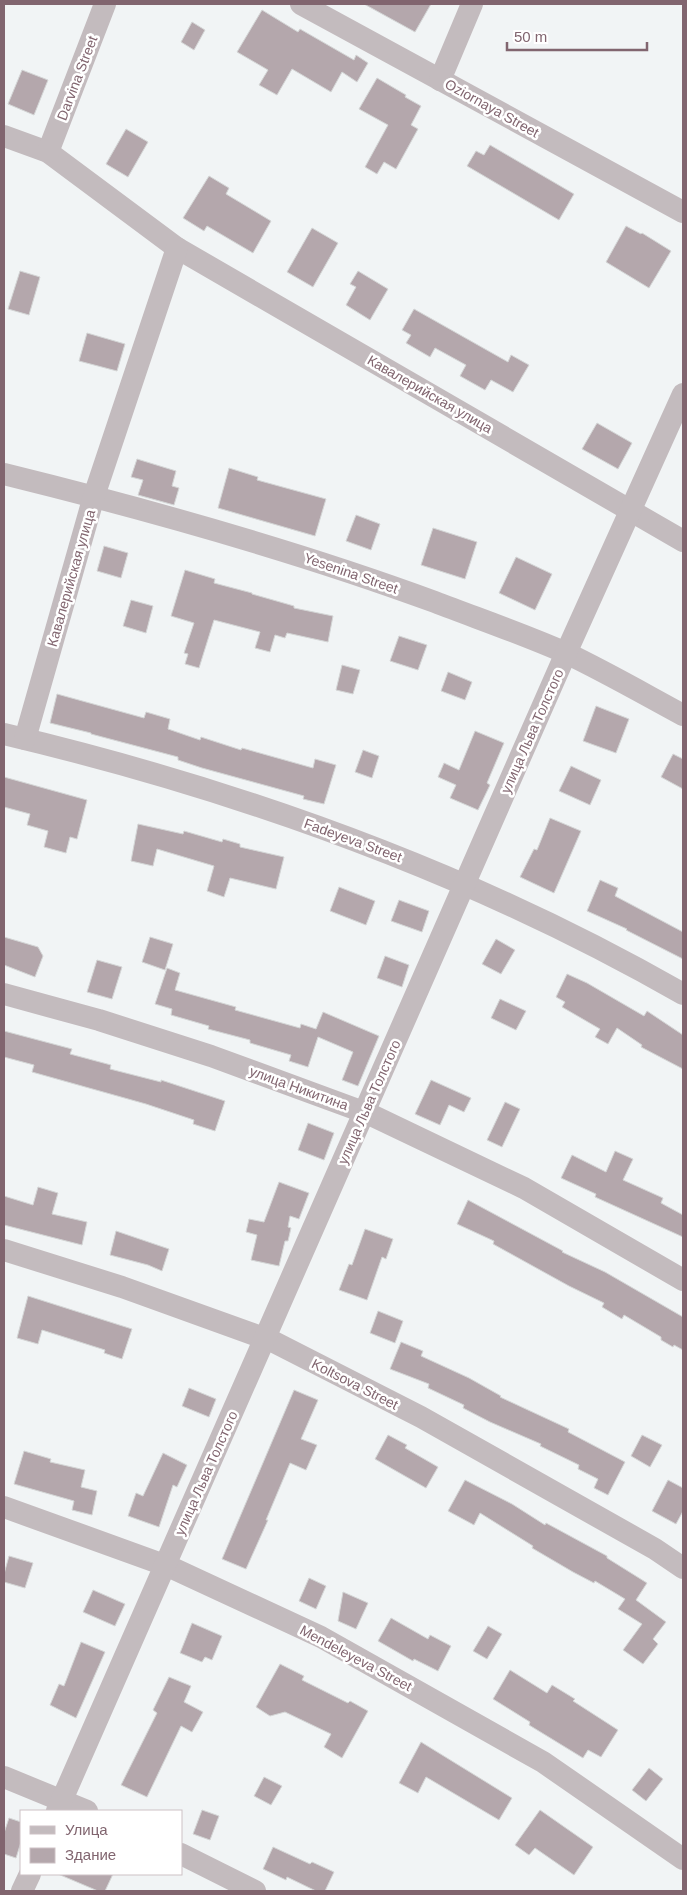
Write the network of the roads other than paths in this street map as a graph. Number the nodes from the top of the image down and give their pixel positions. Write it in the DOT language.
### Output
graph roads {
  1 [pos="105,4"];
  2 [pos="300,4"];
  3 [pos="472,4"];
  4 [pos="440,80"];
  5 [pos="4,136"];
  6 [pos="48,152"];
  7 [pos="683,212"];
  8 [pos="177,248"];
  9 [pos="683,394"];
  10 [pos="4,474"];
  11 [pos="94,496"];
  12 [pos="632,511"];
  13 [pos="683,541"];
  14 [pos="566,653"];
  15 [pos="683,715"];
  16 [pos="14,736"];
  17 [pos="466,884"];
  18 [pos="4,994"];
  19 [pos="683,994"];
  20 [pos="364,1112"];
  21 [pos="4,1250"];
  22 [pos="683,1280"];
  23 [pos="265,1339"];
  24 [pos="4,1507"];
  25 [pos="166,1565"];
  26 [pos="683,1568"];
  27 [pos="4,1777"];
  28 [pos="60,1806"];
  29 [pos="82,1810"];
  30 [pos="182,1854"];
  31 [pos="683,1860"];
  32 [pos="30,1875"];
  33 [pos="22,1891"];
  34 [pos="255,1891"];
  1 -- 6 [label="street, Darvina Street"];
  2 -- 4 [label="street, Oziornaya Street"];
  3 -- 4 [label="street"];
  4 -- 7 [label="street, Oziornaya Street"];
  5 -- 6 [label="street, Кавалерийская улица"];
  6 -- 8 [label="street, Кавалерийская улица"];
  8 -- 11 [label="street, Кавалерийская улица"];
  8 -- 12 [label="street, Кавалерийская улица"];
  9 -- 12 [label="street, улица Льва Толстого"];
  10 -- 11 [label="street, Yesenina Street"];
  11 -- 14 [label="street, Yesenina Street"];
  11 -- 16 [label="street, Кавалерийская улица"];
  12 -- 13 [label="street, Кавалерийская улица"];
  12 -- 14 [label="street, улица Льва Толстого"];
  14 -- 15 [label="street, Yesenina Street"];
  14 -- 17 [label="street, улица Льва Толстого"];
  16 -- 17 [label="street, Fadeyeva Street"];
  17 -- 19 [label="street, Fadeyeva Street"];
  17 -- 20 [label="street, улица Льва Толстого"];
  18 -- 20 [label="street, улица Никитина"];
  20 -- 22 [label="street, улица Никитина"];
  20 -- 23 [label="street, улица Льва Толстого"];
  21 -- 23 [label="street, Koltsova Street"];
  23 -- 25 [label="street, улица Льва Толстого"];
  23 -- 26 [label="street, Koltsova Street"];
  24 -- 25 [label="street, Mendeleyeva Street"];
  25 -- 28 [label="street, улица Льва Толстого"];
  25 -- 31 [label="street, Mendeleyeva Street"];
  27 -- 28 [label="street"];
  28 -- 29 [label="street"];
  30 -- 34 [label="street"];
  32 -- 33 [label="street"];
}
